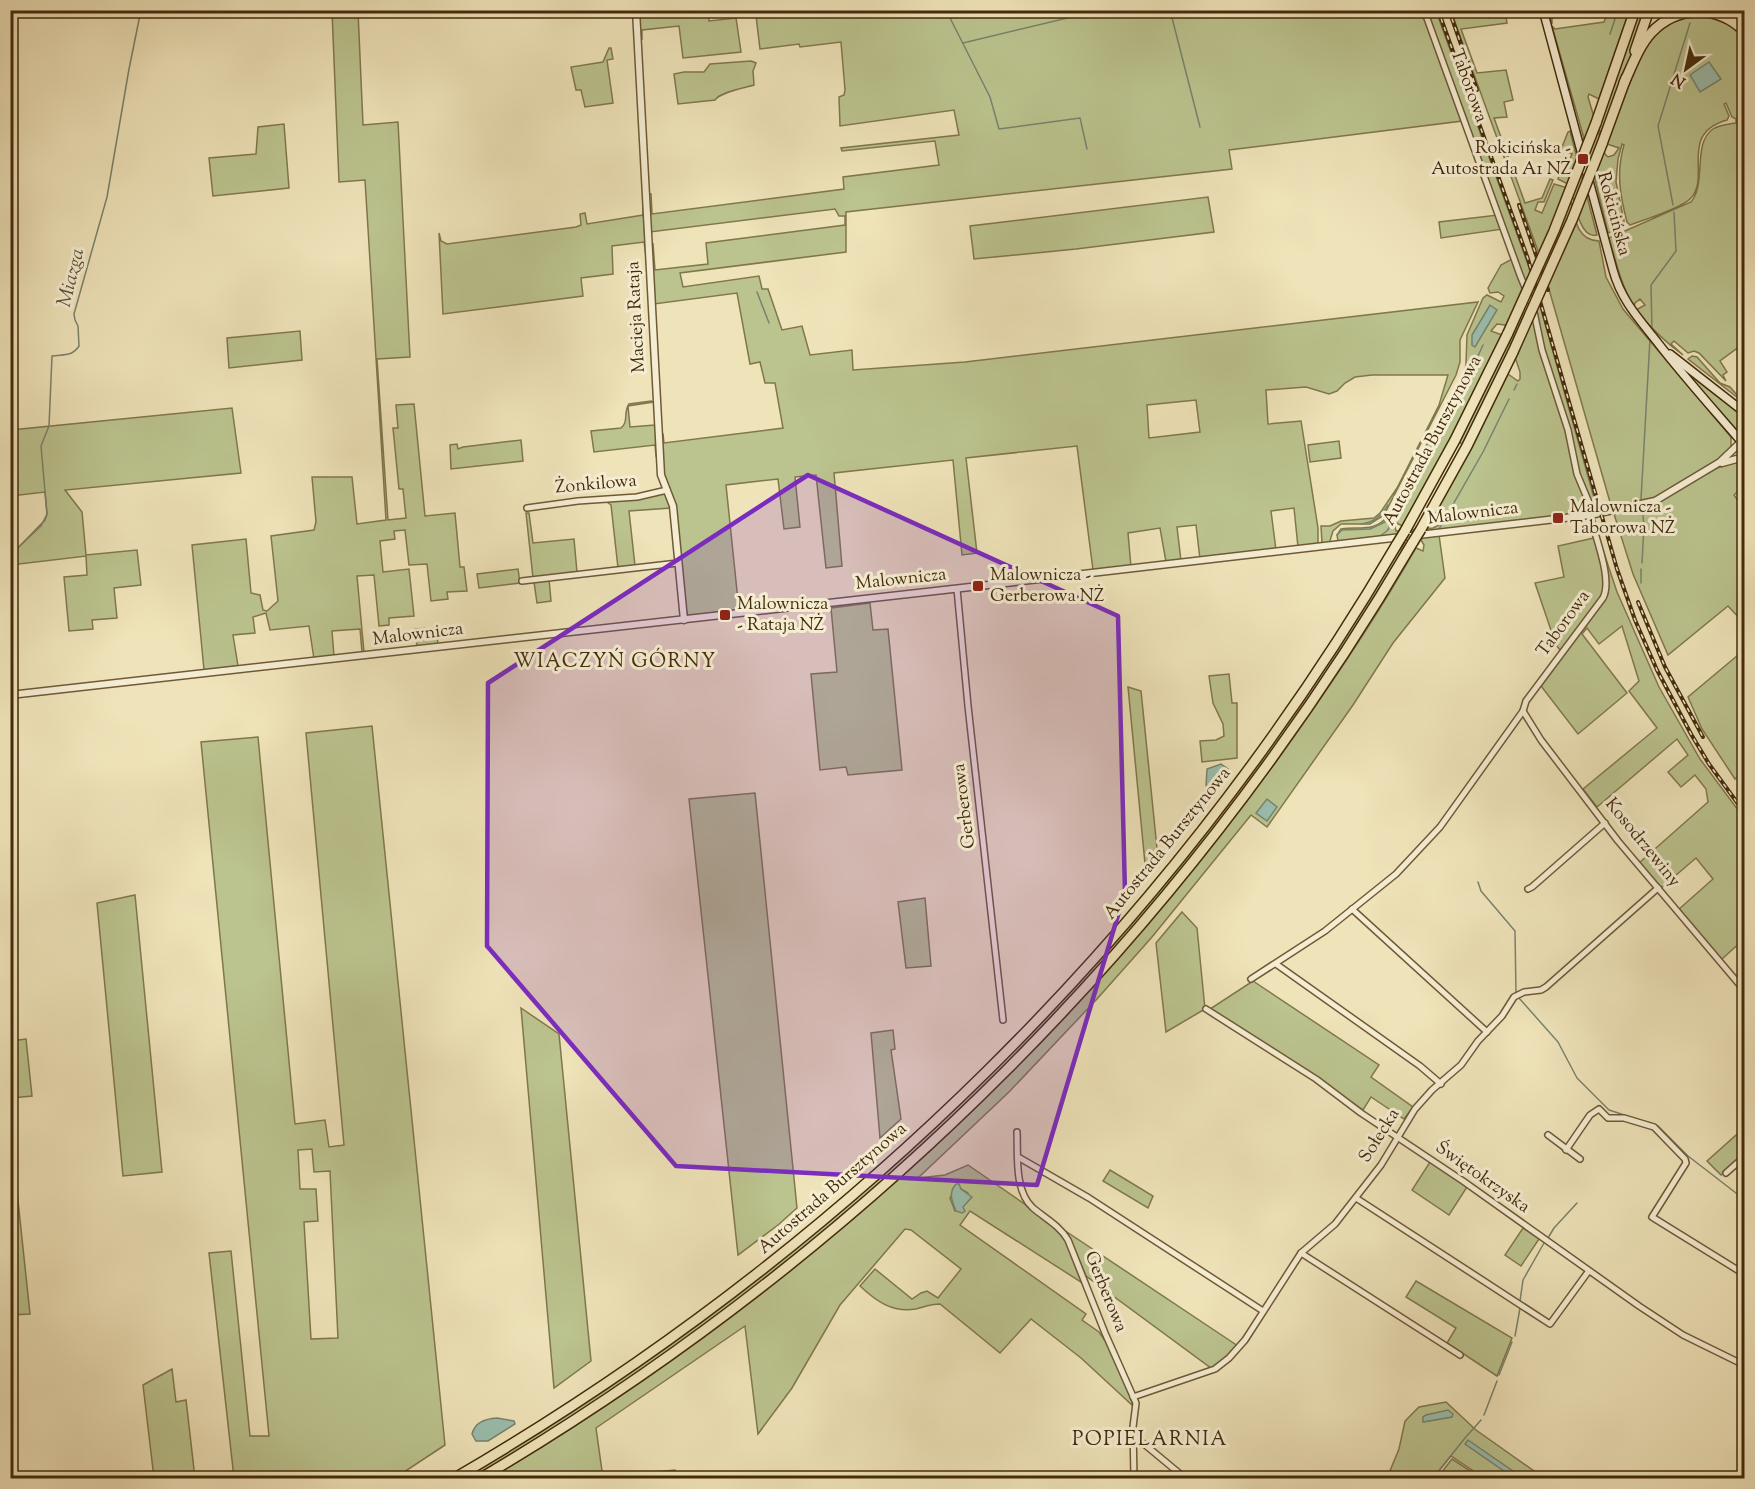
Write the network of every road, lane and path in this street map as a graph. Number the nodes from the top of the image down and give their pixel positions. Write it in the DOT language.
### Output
graph roads {
  1 [pos="636,10"];
  2 [pos="1424,10"];
  3 [pos="1543,10"];
  4 [pos="1635,10"];
  5 [pos="1649,10"];
  6 [pos="1744,31"];
  7 [pos="1624,83"];
  8 [pos="1659,344"];
  9 [pos="1744,412"];
  10 [pos="1744,442"];
  11 [pos="1744,457"];
  12 [pos="1713,467"];
  13 [pos="667,490"];
  14 [pos="527,508"];
  15 [pos="1590,515"];
  16 [pos="678,563"];
  17 [pos="522,580"];
  18 [pos="957,589"];
  19 [pos="684,620"];
  20 [pos="10,695"];
  21 [pos="1522,711"];
  22 [pos="1605,823"];
  23 [pos="1658,888"];
  24 [pos="1528,889"];
  25 [pos="1352,909"];
  26 [pos="1275,964"];
  27 [pos="1251,979"];
  28 [pos="1744,990"];
  29 [pos="1206,1010"];
  30 [pos="1003,1020"];
  31 [pos="1487,1032"];
  32 [pos="1440,1084"];
  33 [pos="1017,1131"];
  34 [pos="1548,1134"];
  35 [pos="1397,1138"];
  36 [pos="1566,1150"];
  37 [pos="1018,1157"];
  38 [pos="1744,1157"];
  39 [pos="1580,1159"];
  40 [pos="1726,1173"];
  41 [pos="1356,1198"];
  42 [pos="1301,1253"];
  43 [pos="1588,1272"];
  44 [pos="1744,1274"];
  45 [pos="1263,1311"];
  46 [pos="1460,1355"];
  47 [pos="1744,1365"];
  48 [pos="1133,1397"];
  49 [pos="1132,1434"];
  50 [pos="455,1479"];
  51 [pos="481,1479"];
  52 [pos="1134,1479"];
  53 [pos="1185,1479"];
  1 -- 13 [label="street, Macieja Rataja"];
  2 -- 15 [label="street, Taborowa"];
  3 -- 8 [label="main road, Rokicińska"];
  4 -- 50 [label="highway, Autostrada Bursztynowa, bridge"];
  5 -- 7 [label="highway, Autostrada Bursztynowa"];
  6 -- 7 [label="highway"];
  7 -- 51 [label="highway, Autostrada Bursztynowa, bridge"];
  8 -- 9 [label="main road, Rokicińska"];
  8 -- 10 [label="main road, Rokicińska"];
  10 -- 12 [label="street, Malownicza"];
  11 -- 12 [label="street, Malownicza"];
  12 -- 15 [label="street, Malownicza"];
  13 -- 14 [label="street, Żonkilowa"];
  13 -- 16 [label="street, Macieja Rataja"];
  15 -- 18 [label="street, Malownicza"];
  15 -- 21 [label="street, Taborowa"];
  16 -- 17 [label="street"];
  16 -- 19 [label="street, Macieja Rataja"];
  18 -- 19 [label="street, Malownicza"];
  18 -- 30 [label="street, Gerberowa"];
  19 -- 20 [label="street, Malownicza"];
  21 -- 22 [label="street, Kosodrzewiny"];
  21 -- 25 [label="street, Taborowa"];
  22 -- 23 [label="street, Kosodrzewiny"];
  22 -- 24 [label="street"];
  23 -- 28 [label="street, Kosodrzewiny"];
  23 -- 31 [label="street, Sołecka"];
  25 -- 26 [label="street, Taborowa"];
  25 -- 31 [label="street"];
  26 -- 27 [label="street, Taborowa"];
  26 -- 32 [label="street"];
  29 -- 35 [label="street, Świętokrzyska"];
  31 -- 32 [label="street, Sołecka"];
  32 -- 35 [label="street, Sołecka"];
  33 -- 37 [label="street, Gerberowa"];
  34 -- 36 [label="street"];
  35 -- 41 [label="street, Sołecka"];
  35 -- 43 [label="street, Świętokrzyska"];
  36 -- 39 [label="street"];
  36 -- 44 [label="street"];
  37 -- 45 [label="street"];
  37 -- 48 [label="street, Gerberowa"];
  38 -- 40 [label="street"];
  41 -- 42 [label="street, Sołecka"];
  41 -- 43 [label="street"];
  42 -- 45 [label="street, Sołecka"];
  42 -- 46 [label="street"];
  43 -- 47 [label="street, Świętokrzyska"];
  45 -- 48 [label="street, Sołecka"];
  48 -- 49 [label="street, Gerberowa"];
  49 -- 52 [label="street, Gerberowa"];
  49 -- 53 [label="street"];
}
